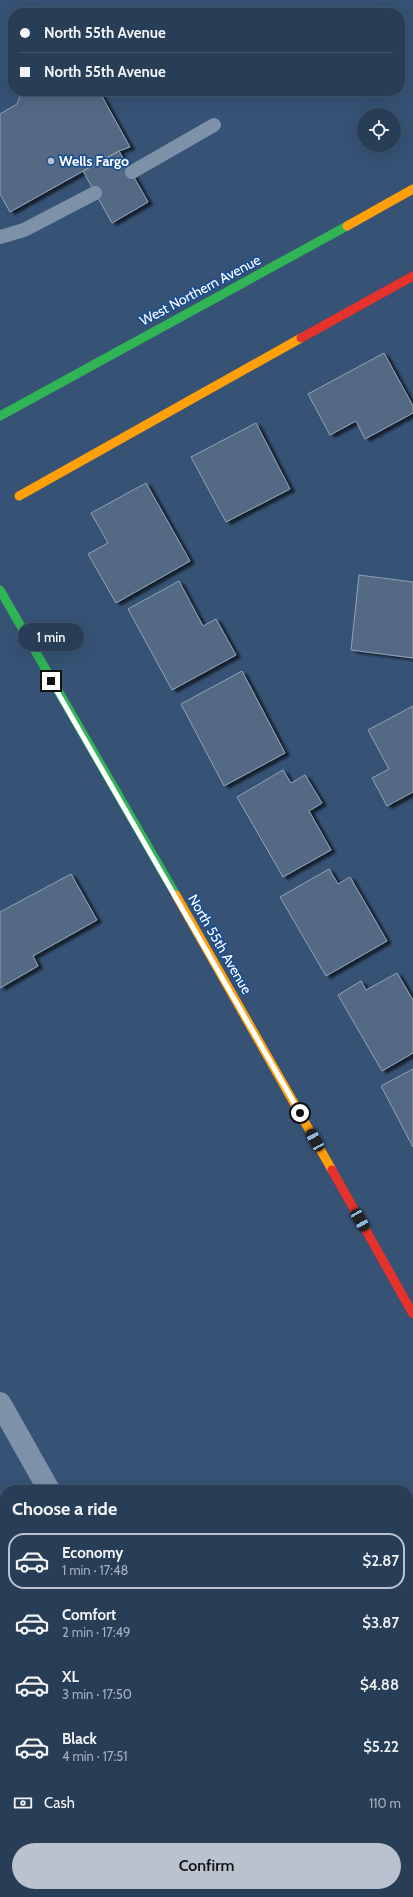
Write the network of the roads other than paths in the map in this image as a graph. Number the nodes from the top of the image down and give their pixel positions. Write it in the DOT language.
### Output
graph roads {
  1 [pos="214,125"];
  2 [pos="132,172"];
  3 [pos="413,189"];
  4 [pos="95,193"];
  5 [pos="0,237"];
  6 [pos="413,276"];
  7 [pos="0,416"];
  8 [pos="19,496"];
  9 [pos="0,590"];
  10 [pos="413,1314"];
  11 [pos="0,1403"];
  12 [pos="46,1485"];
  1 -- 2 [label="lane"];
  3 -- 7 [label="street, West Northern Avenue"];
  4 -- 5 [label="lane"];
  6 -- 8 [label="street"];
  9 -- 10 [label="street, North 55th Avenue"];
  11 -- 12 [label="street"];
}
